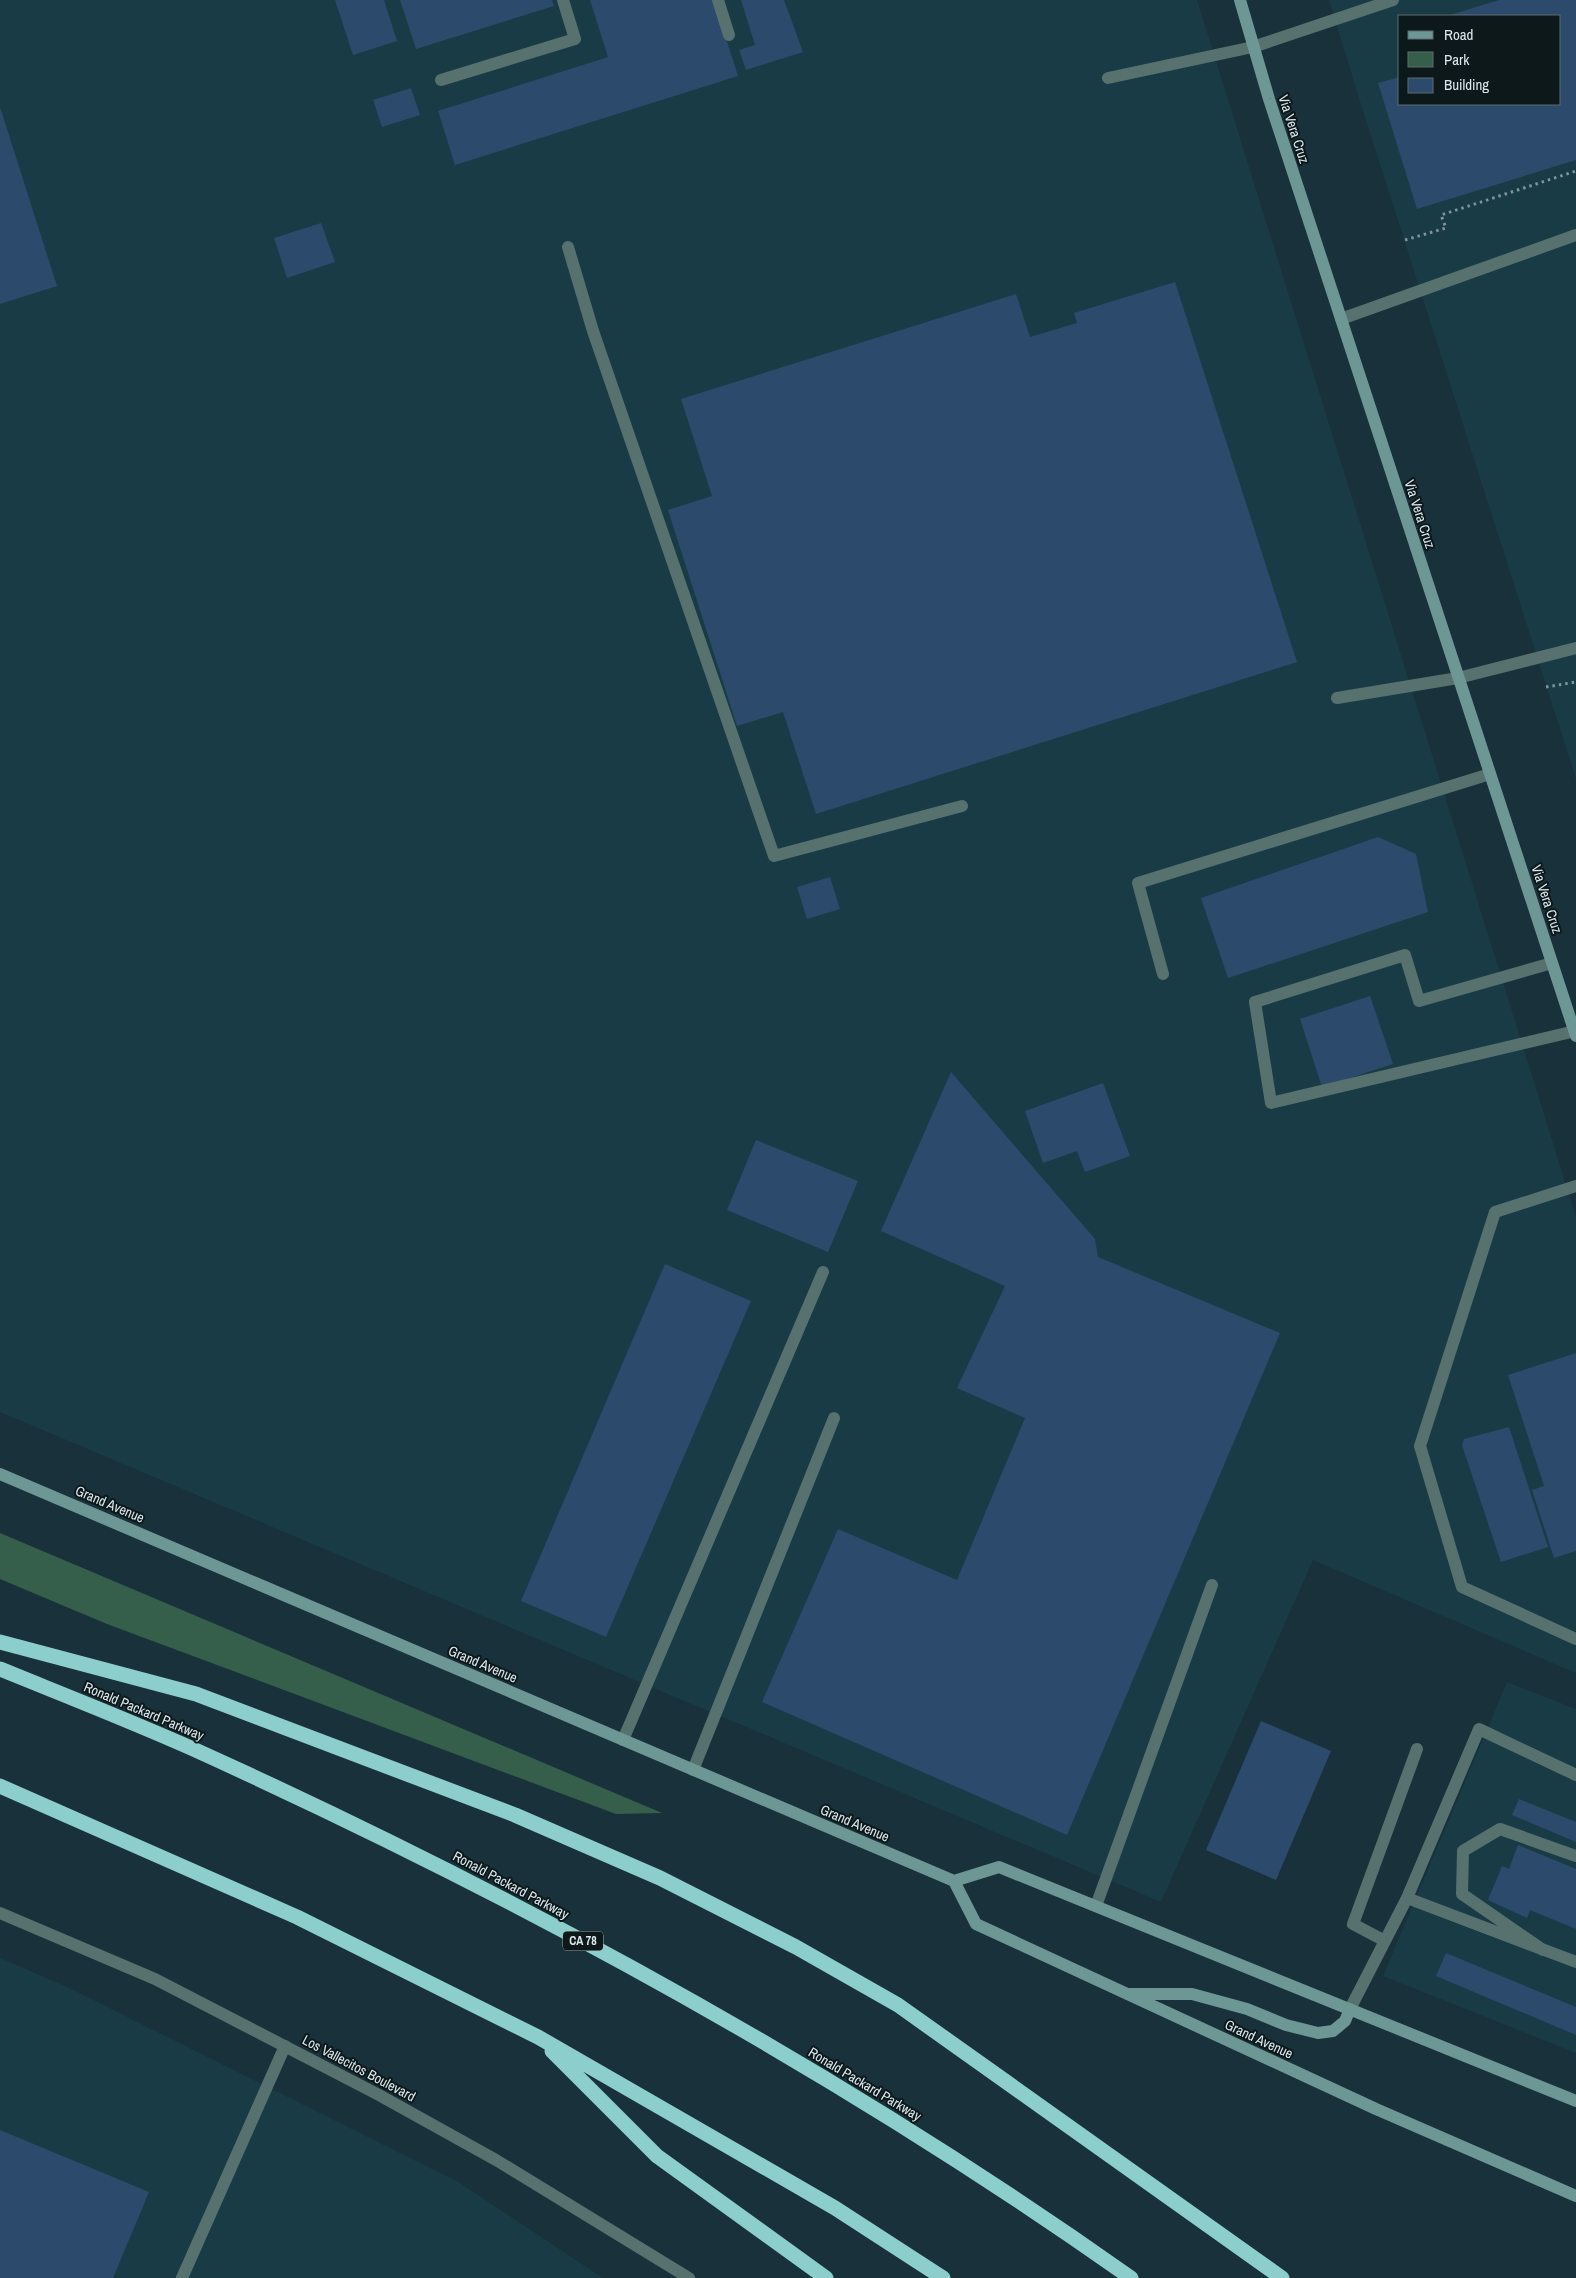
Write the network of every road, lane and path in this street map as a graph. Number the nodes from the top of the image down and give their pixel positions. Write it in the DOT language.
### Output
graph roads {
  1 [pos="563,0"];
  2 [pos="718,0"];
  3 [pos="1240,0"];
  4 [pos="1393,0"];
  5 [pos="729,35"];
  6 [pos="1254,47"];
  7 [pos="1108,78"];
  8 [pos="441,80"];
  9 [pos="1576,171"];
  10 [pos="1576,235"];
  11 [pos="1405,240"];
  12 [pos="568,247"];
  13 [pos="1341,319"];
  14 [pos="1576,648"];
  15 [pos="1458,678"];
  16 [pos="1576,682"];
  17 [pos="1546,687"];
  18 [pos="1337,698"];
  19 [pos="1490,774"];
  20 [pos="962,806"];
  21 [pos="1552,963"];
  22 [pos="1164,974"];
  23 [pos="1575,1034"];
  24 [pos="1576,1186"];
  25 [pos="824,1272"];
  26 [pos="834,1418"];
  27 [pos="0,1474"];
  28 [pos="1212,1585"];
  29 [pos="1576,1639"];
  30 [pos="0,1642"];
  31 [pos="0,1669"];
  32 [pos="623,1740"];
  33 [pos="1417,1749"];
  34 [pos="693,1770"];
  35 [pos="1576,1775"];
  36 [pos="0,1786"];
  37 [pos="1576,1856"];
  38 [pos="954,1881"];
  39 [pos="1407,1898"];
  40 [pos="1096,1906"];
  41 [pos="0,1913"];
  42 [pos="1385,1941"];
  43 [pos="1543,1950"];
  44 [pos="1576,1962"];
  45 [pos="1125,1994"];
  46 [pos="1350,2009"];
  47 [pos="538,2037"];
  48 [pos="285,2046"];
  49 [pos="1576,2101"];
  50 [pos="1576,2196"];
  51 [pos="182,2278"];
  52 [pos="689,2278"];
  53 [pos="826,2278"];
  54 [pos="943,2278"];
  55 [pos="1131,2278"];
  56 [pos="1282,2278"];
  1 -- 8 [label="street"];
  2 -- 5 [label="street"];
  3 -- 6 [label="main road, Via Vera Cruz"];
  4 -- 6 [label="street"];
  6 -- 7 [label="street"];
  6 -- 13 [label="main road, Via Vera Cruz"];
  9 -- 11 [label="path"];
  10 -- 13 [label="street"];
  12 -- 20 [label="street"];
  13 -- 15 [label="main road, Via Vera Cruz"];
  14 -- 15 [label="street"];
  15 -- 18 [label="street"];
  15 -- 19 [label="main road, Via Vera Cruz"];
  16 -- 17 [label="path"];
  19 -- 21 [label="main road, Via Vera Cruz"];
  19 -- 22 [label="street"];
  21 -- 23 [label="main road, Via Vera Cruz"];
  21 -- 23 [label="street"];
  24 -- 29 [label="street"];
  25 -- 32 [label="street"];
  26 -- 34 [label="street"];
  27 -- 32 [label="main road, Grand Avenue"];
  28 -- 40 [label="street"];
  30 -- 56 [label="highway"];
  31 -- 55 [label="highway, Ronald Packard Parkway / CA 78"];
  32 -- 34 [label="main road, Grand Avenue"];
  33 -- 42 [label="street"];
  34 -- 38 [label="main road, Grand Avenue"];
  35 -- 39 [label="street"];
  36 -- 47 [label="highway"];
  37 -- 43 [label="street"];
  38 -- 40 [label="main road"];
  38 -- 45 [label="main road, Grand Avenue"];
  39 -- 42 [label="street"];
  39 -- 43 [label="street"];
  40 -- 46 [label="main road"];
  41 -- 48 [label="street, Los Vallecitos Boulevard"];
  42 -- 46 [label="street"];
  43 -- 44 [label="street"];
  45 -- 46 [label="main road"];
  45 -- 50 [label="main road, Grand Avenue"];
  46 -- 49 [label="main road"];
  47 -- 53 [label="highway"];
  47 -- 54 [label="highway"];
  48 -- 51 [label="street"];
  48 -- 52 [label="street, Los Vallecitos Boulevard"];
}
